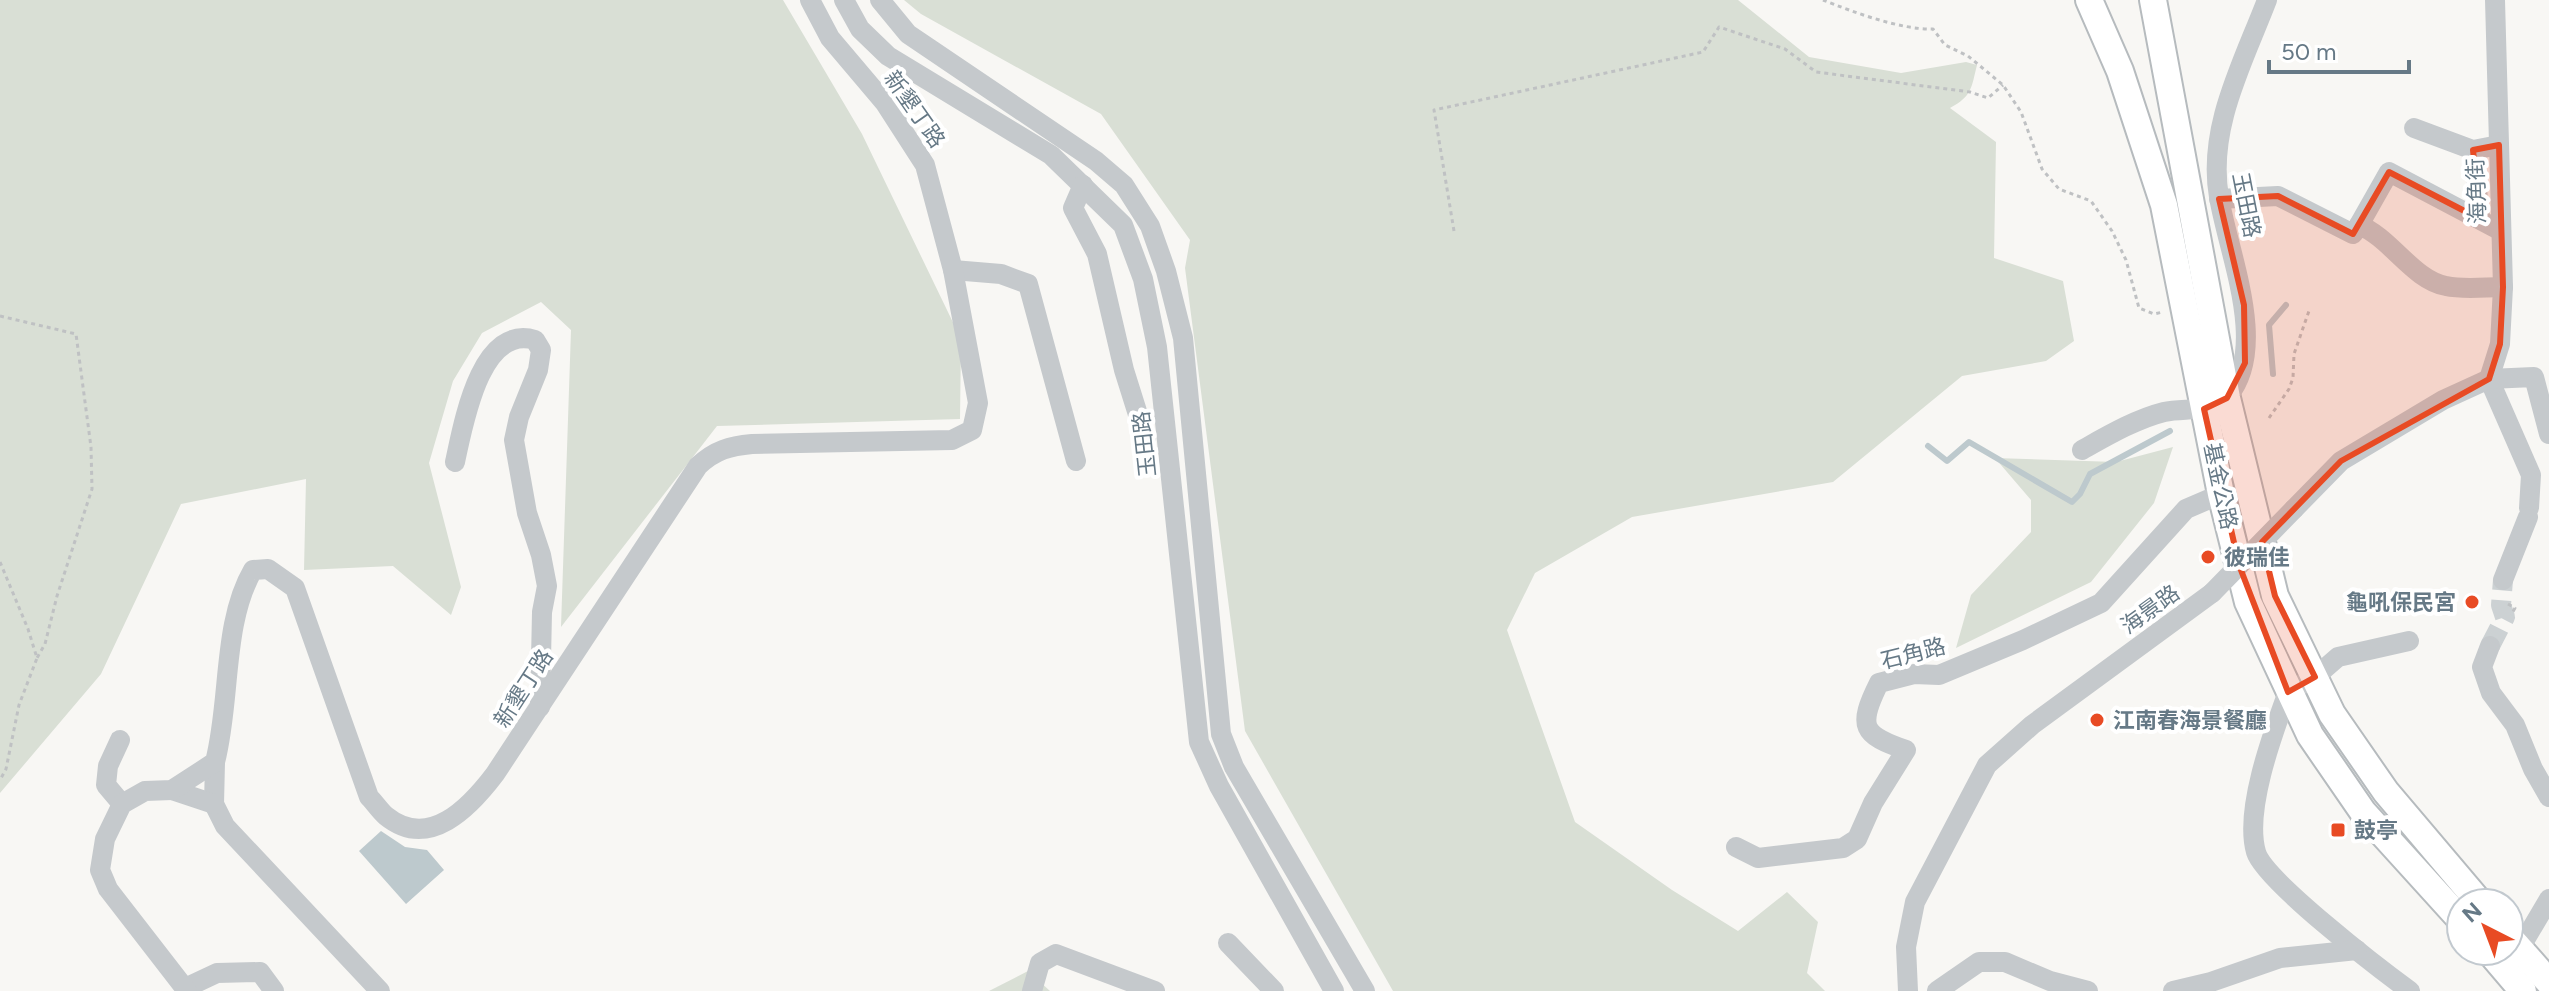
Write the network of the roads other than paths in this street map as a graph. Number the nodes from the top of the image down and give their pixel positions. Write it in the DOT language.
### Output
graph roads {
  1 [pos="810,0"];
  2 [pos="844,0"];
  3 [pos="880,0"];
  4 [pos="2089,0"];
  5 [pos="2153,0"];
  6 [pos="2267,0"];
  7 [pos="2495,0"];
  8 [pos="2414,128"];
  9 [pos="2499,145"];
  10 [pos="2473,150"];
  11 [pos="1083,185"];
  12 [pos="2219,199"];
  13 [pos="2480,219"];
  14 [pos="2359,225"];
  15 [pos="2501,231"];
  16 [pos="953,270"];
  17 [pos="2503,287"];
  18 [pos="2489,379"];
  19 [pos="2216,403"];
  20 [pos="2549,434"];
  21 [pos="1146,440"];
  22 [pos="2082,450"];
  23 [pos="1076,461"];
  24 [pos="455,462"];
  25 [pos="2221,494"];
  26 [pos="2503,580"];
  27 [pos="2409,641"];
  28 [pos="2490,646"];
  29 [pos="2315,677"];
  30 [pos="2288,692"];
  31 [pos="540,707"];
  32 [pos="120,740"];
  33 [pos="215,762"];
  34 [pos="172,790"];
  35 [pos="2549,797"];
  36 [pos="122,804"];
  37 [pos="214,804"];
  38 [pos="1736,847"];
  39 [pos="2466,887"];
  40 [pos="2549,899"];
  41 [pos="2445,902"];
  42 [pos="2525,929"];
  43 [pos="1228,943"];
  44 [pos="2357,950"];
  45 [pos="2525,965"];
  46 [pos="2513,967"];
  47 [pos="2549,982"];
  48 [pos="2210,986"];
  49 [pos="186,990"];
  50 [pos="274,991"];
  51 [pos="380,991"];
  52 [pos="1032,991"];
  53 [pos="1155,991"];
  54 [pos="1274,991"];
  55 [pos="1334,991"];
  56 [pos="1365,991"];
  57 [pos="1908,991"];
  58 [pos="1937,991"];
  59 [pos="2088,991"];
  60 [pos="2173,991"];
  61 [pos="2410,991"];
  62 [pos="2523,991"];
  1 -- 16 [label="street, 新墾丁路"];
  2 -- 11 [label="street, 玉田路"];
  3 -- 56 [label="street"];
  4 -- 19 [label="main road, 基金公路"];
  5 -- 19 [label="main road, 基金公路"];
  6 -- 12 [label="street, 玉田路"];
  7 -- 9 [label="street, 海角街"];
  8 -- 10 [label="street"];
  9 -- 10 [label="street"];
  9 -- 15 [label="street, 海角街"];
  10 -- 13 [label="street"];
  11 -- 21 [label="street"];
  11 -- 55 [label="street, 玉田路"];
  12 -- 14 [label="street"];
  12 -- 19 [label="street, 玉田路"];
  13 -- 14 [label="street"];
  13 -- 15 [label="street"];
  14 -- 17 [label="street"];
  15 -- 17 [label="street, 海角街"];
  16 -- 23 [label="street"];
  16 -- 31 [label="street, 新墾丁路"];
  17 -- 18 [label="street, 海角街"];
  18 -- 20 [label="street, 海景路"];
  18 -- 26 [label="street"];
  18 -- 57 [label="street, 海景路, bridge"];
  19 -- 22 [label="street"];
  19 -- 25 [label="main road, 基金公路"];
  19 -- 29 [label="main road, 基金公路"];
  24 -- 31 [label="street"];
  25 -- 30 [label="main road, 基金公路"];
  25 -- 38 [label="street, 石角路"];
  27 -- 29 [label="street"];
  28 -- 35 [label="street"];
  29 -- 30 [label="street"];
  29 -- 39 [label="main road, 基金公路"];
  30 -- 41 [label="main road, 基金公路"];
  30 -- 44 [label="street"];
  31 -- 33 [label="street, 新墾丁路"];
  32 -- 36 [label="street"];
  33 -- 34 [label="street"];
  33 -- 37 [label="street"];
  34 -- 36 [label="street"];
  34 -- 37 [label="street"];
  36 -- 49 [label="street"];
  37 -- 51 [label="street"];
  40 -- 42 [label="street"];
  43 -- 54 [label="street"];
  44 -- 48 [label="street"];
  44 -- 61 [label="street"];
  45 -- 47 [label="main road"];
  46 -- 62 [label="main road"];
  48 -- 60 [label="street"];
  49 -- 50 [label="street"];
  52 -- 53 [label="street"];
  58 -- 59 [label="street"];
}
